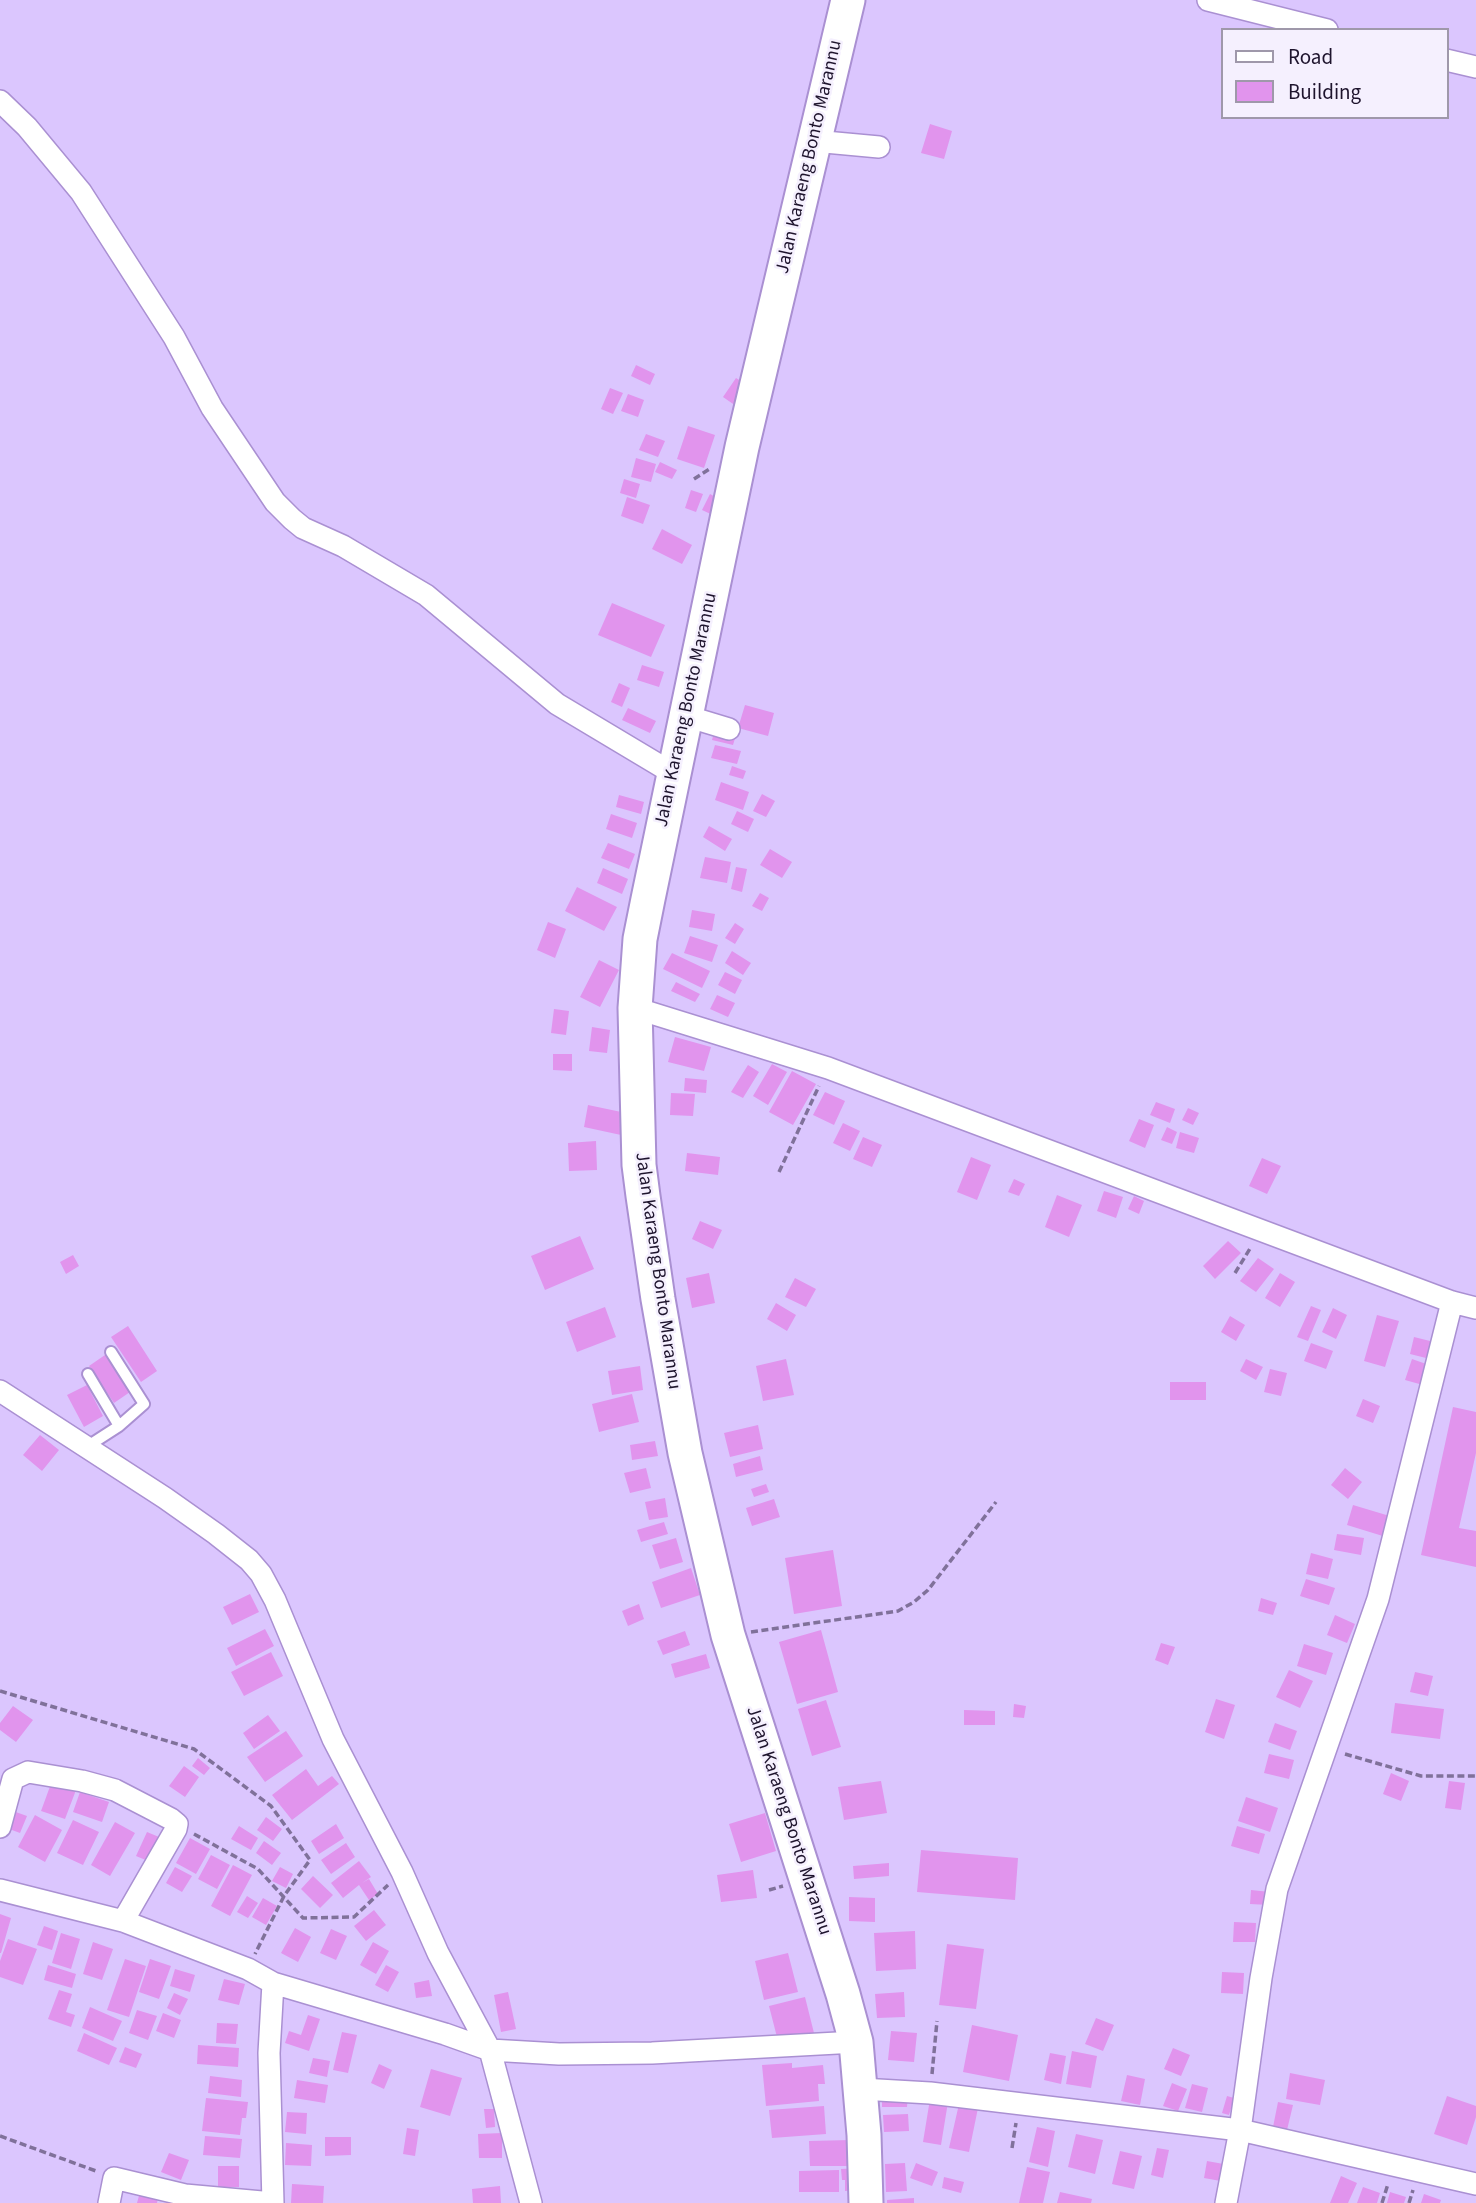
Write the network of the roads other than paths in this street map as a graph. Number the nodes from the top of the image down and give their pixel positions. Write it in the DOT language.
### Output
graph roads {
  1 [pos="848,0"];
  2 [pos="1208,0"];
  3 [pos="1319,28"];
  4 [pos="1448,60"];
  5 [pos="1476,67"];
  6 [pos="0,101"];
  7 [pos="814,141"];
  8 [pos="879,147"];
  9 [pos="686,716"];
  10 [pos="729,729"];
  11 [pos="674,774"];
  12 [pos="635,1008"];
  13 [pos="1452,1302"];
  14 [pos="1476,1308"];
  15 [pos="111,1352"];
  16 [pos="88,1374"];
  17 [pos="0,1391"];
  18 [pos="119,1426"];
  19 [pos="89,1446"];
  20 [pos="0,1827"];
  21 [pos="0,1890"];
  22 [pos="122,1921"];
  23 [pos="273,1983"];
  24 [pos="856,2042"];
  25 [pos="490,2050"];
  26 [pos="861,2089"];
  27 [pos="1240,2130"];
  28 [pos="1476,2184"];
  29 [pos="108,2203"];
  30 [pos="273,2203"];
  31 [pos="531,2203"];
  32 [pos="866,2203"];
  33 [pos="1226,2203"];
  1 -- 7 [label="main road, Jalan Karaeng Bonto Marannu"];
  2 -- 3 [label="street"];
  4 -- 5 [label="street"];
  6 -- 11 [label="street"];
  7 -- 8 [label="street"];
  7 -- 9 [label="main road, Jalan Karaeng Bonto Marannu"];
  9 -- 10 [label="street"];
  9 -- 11 [label="main road, Jalan Karaeng Bonto Marannu"];
  11 -- 12 [label="main road, Jalan Karaeng Bonto Marannu"];
  12 -- 13 [label="street"];
  12 -- 24 [label="main road, Jalan Karaeng Bonto Marannu"];
  13 -- 14 [label="street"];
  13 -- 27 [label="street"];
  15 -- 18 [label="lane"];
  16 -- 18 [label="lane"];
  17 -- 19 [label="street"];
  18 -- 19 [label="lane"];
  19 -- 25 [label="street"];
  20 -- 22 [label="street"];
  21 -- 22 [label="street"];
  22 -- 23 [label="street"];
  23 -- 25 [label="street"];
  23 -- 30 [label="street"];
  24 -- 25 [label="street"];
  24 -- 26 [label="main road, Jalan Karaeng Bonto Marannu"];
  25 -- 31 [label="street"];
  26 -- 27 [label="street"];
  26 -- 32 [label="main road, Jalan Karaeng Bonto Marannu"];
  27 -- 28 [label="street"];
  27 -- 33 [label="street"];
  29 -- 30 [label="street"];
}
